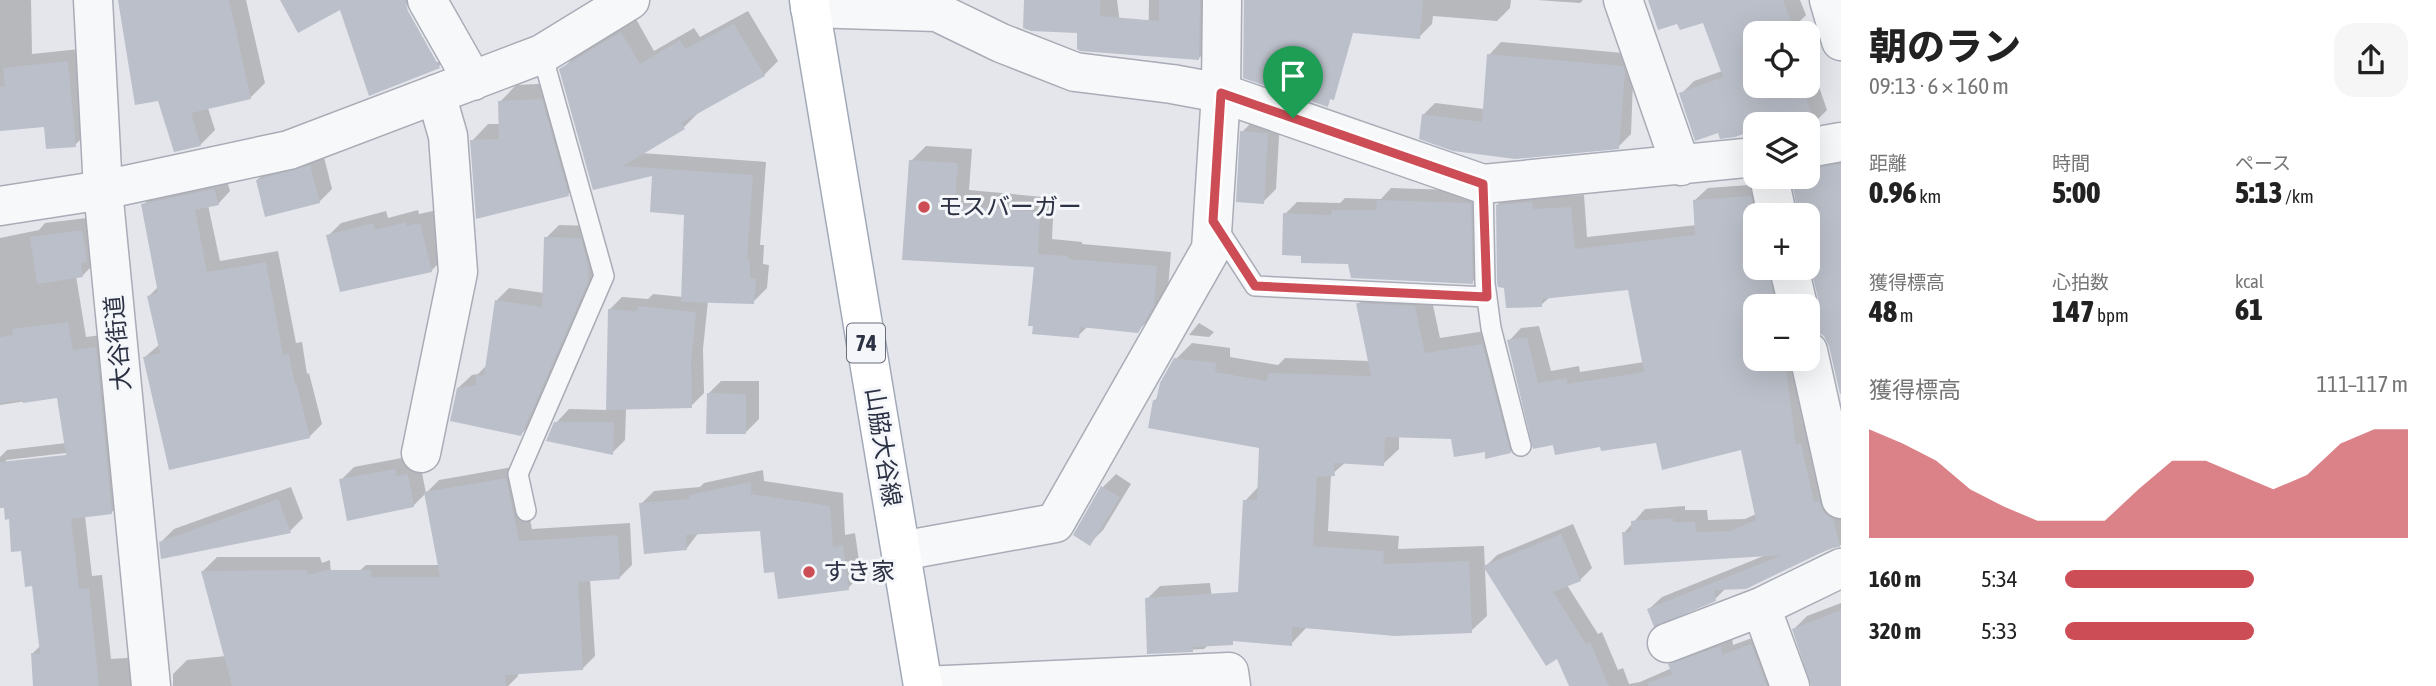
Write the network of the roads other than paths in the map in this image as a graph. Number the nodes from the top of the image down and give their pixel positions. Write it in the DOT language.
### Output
graph roads {
  1 [pos="93,0"];
  2 [pos="427,0"];
  3 [pos="630,0"];
  4 [pos="1222,0"];
  5 [pos="1623,0"];
  6 [pos="1829,0"];
  7 [pos="809,4"];
  8 [pos="1841,41"];
  9 [pos="542,54"];
  10 [pos="473,81"];
  11 [pos="1221,93"];
  12 [pos="436,94"];
  13 [pos="1841,142"];
  14 [pos="1820,146"];
  15 [pos="1743,159"];
  16 [pos="1681,166"];
  17 [pos="1483,184"];
  18 [pos="103,190"];
  19 [pos="0,206"];
  20 [pos="1213,221"];
  21 [pos="1487,297"];
  22 [pos="1812,371"];
  23 [pos="1521,446"];
  24 [pos="421,453"];
  25 [pos="1841,499"];
  26 [pos="526,511"];
  27 [pos="901,551"];
  28 [pos="1841,568"];
  29 [pos="1761,607"];
  30 [pos="1667,643"];
  31 [pos="151,686"];
  32 [pos="923,686"];
  33 [pos="1231,686"];
  34 [pos="1790,686"];
  1 -- 18 [label="street, 大谷街道"];
  2 -- 10 [label="street"];
  3 -- 9 [label="street"];
  4 -- 11 [label="street"];
  5 -- 16 [label="street"];
  6 -- 8 [label="street"];
  7 -- 11 [label="street"];
  7 -- 27 [label="main road, 山脇大谷線 / 74"];
  9 -- 10 [label="street"];
  9 -- 26 [label="lane"];
  10 -- 12 [label="street"];
  11 -- 17 [label="street"];
  11 -- 20 [label="street"];
  12 -- 18 [label="street"];
  12 -- 24 [label="street"];
  13 -- 14 [label="street"];
  15 -- 16 [label="street"];
  16 -- 17 [label="street"];
  17 -- 21 [label="lane"];
  18 -- 19 [label="street"];
  18 -- 31 [label="street, 大谷街道"];
  20 -- 21 [label="lane"];
  20 -- 27 [label="street"];
  21 -- 23 [label="lane"];
  22 -- 25 [label="street"];
  27 -- 32 [label="main road, 山脇大谷線 / 74"];
  28 -- 29 [label="street"];
  29 -- 30 [label="street"];
  29 -- 34 [label="street"];
  32 -- 33 [label="street"];
}
